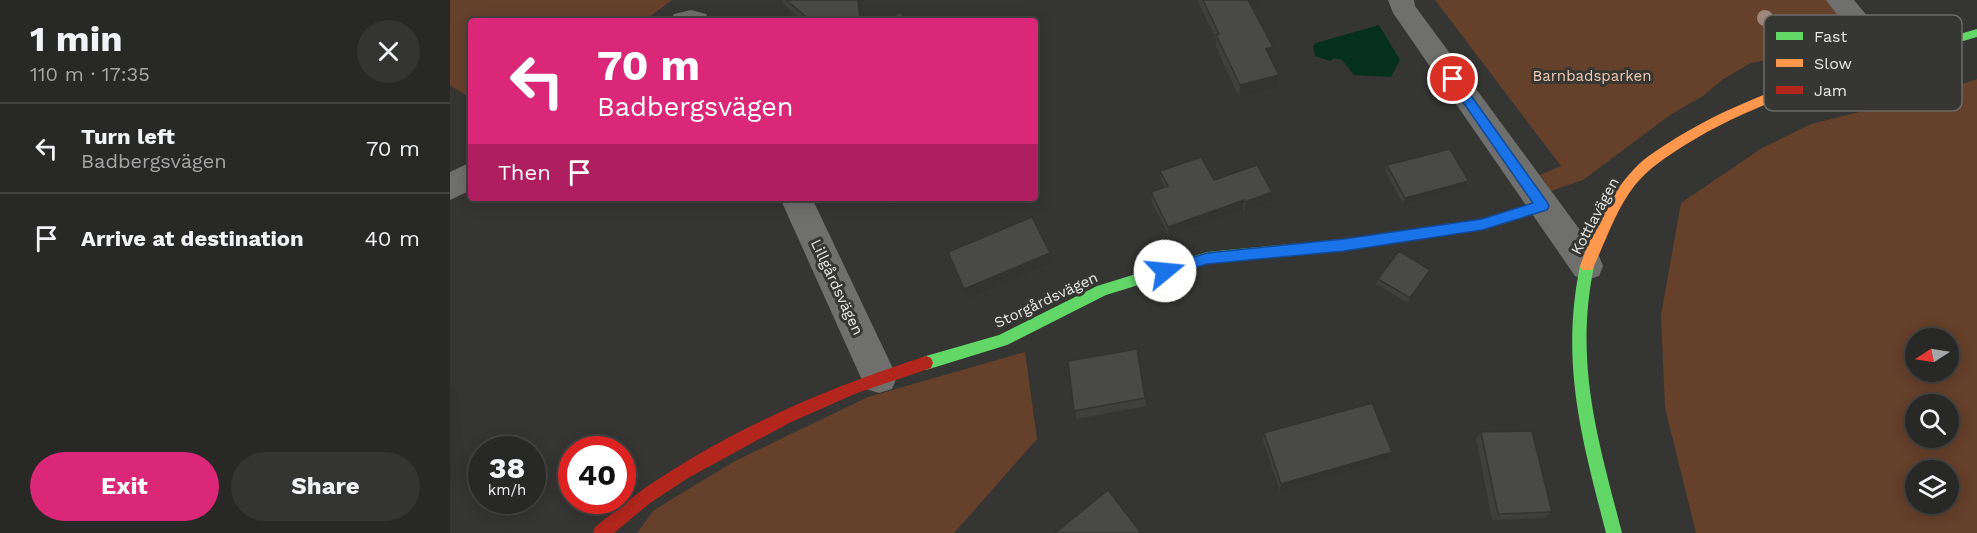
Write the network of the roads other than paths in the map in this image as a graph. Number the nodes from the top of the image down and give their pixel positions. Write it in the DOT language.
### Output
graph roads {
  1 [pos="1401,0"];
  2 [pos="1839,0"];
  3 [pos="1851,15"];
  4 [pos="1977,33"];
  5 [pos="1962,37"];
  6 [pos="1764,100"];
  7 [pos="468,176"];
  8 [pos="450,188"];
  9 [pos="797,201"];
  10 [pos="1542,206"];
  11 [pos="1587,266"];
  12 [pos="879,377"];
  13 [pos="601,533"];
  14 [pos="1614,533"];
  1 -- 10 [label="street"];
  2 -- 3 [label="street"];
  4 -- 5 [label="street, Kottlavägen"];
  6 -- 11 [label="street, Kottlavägen"];
  7 -- 8 [label="street"];
  9 -- 12 [label="street, Lillgårdsvägen"];
  10 -- 11 [label="street"];
  10 -- 12 [label="street, Storgårdsvägen"];
  11 -- 14 [label="street, Kottlavägen"];
  12 -- 13 [label="street, Storgårdsvägen"];
}
